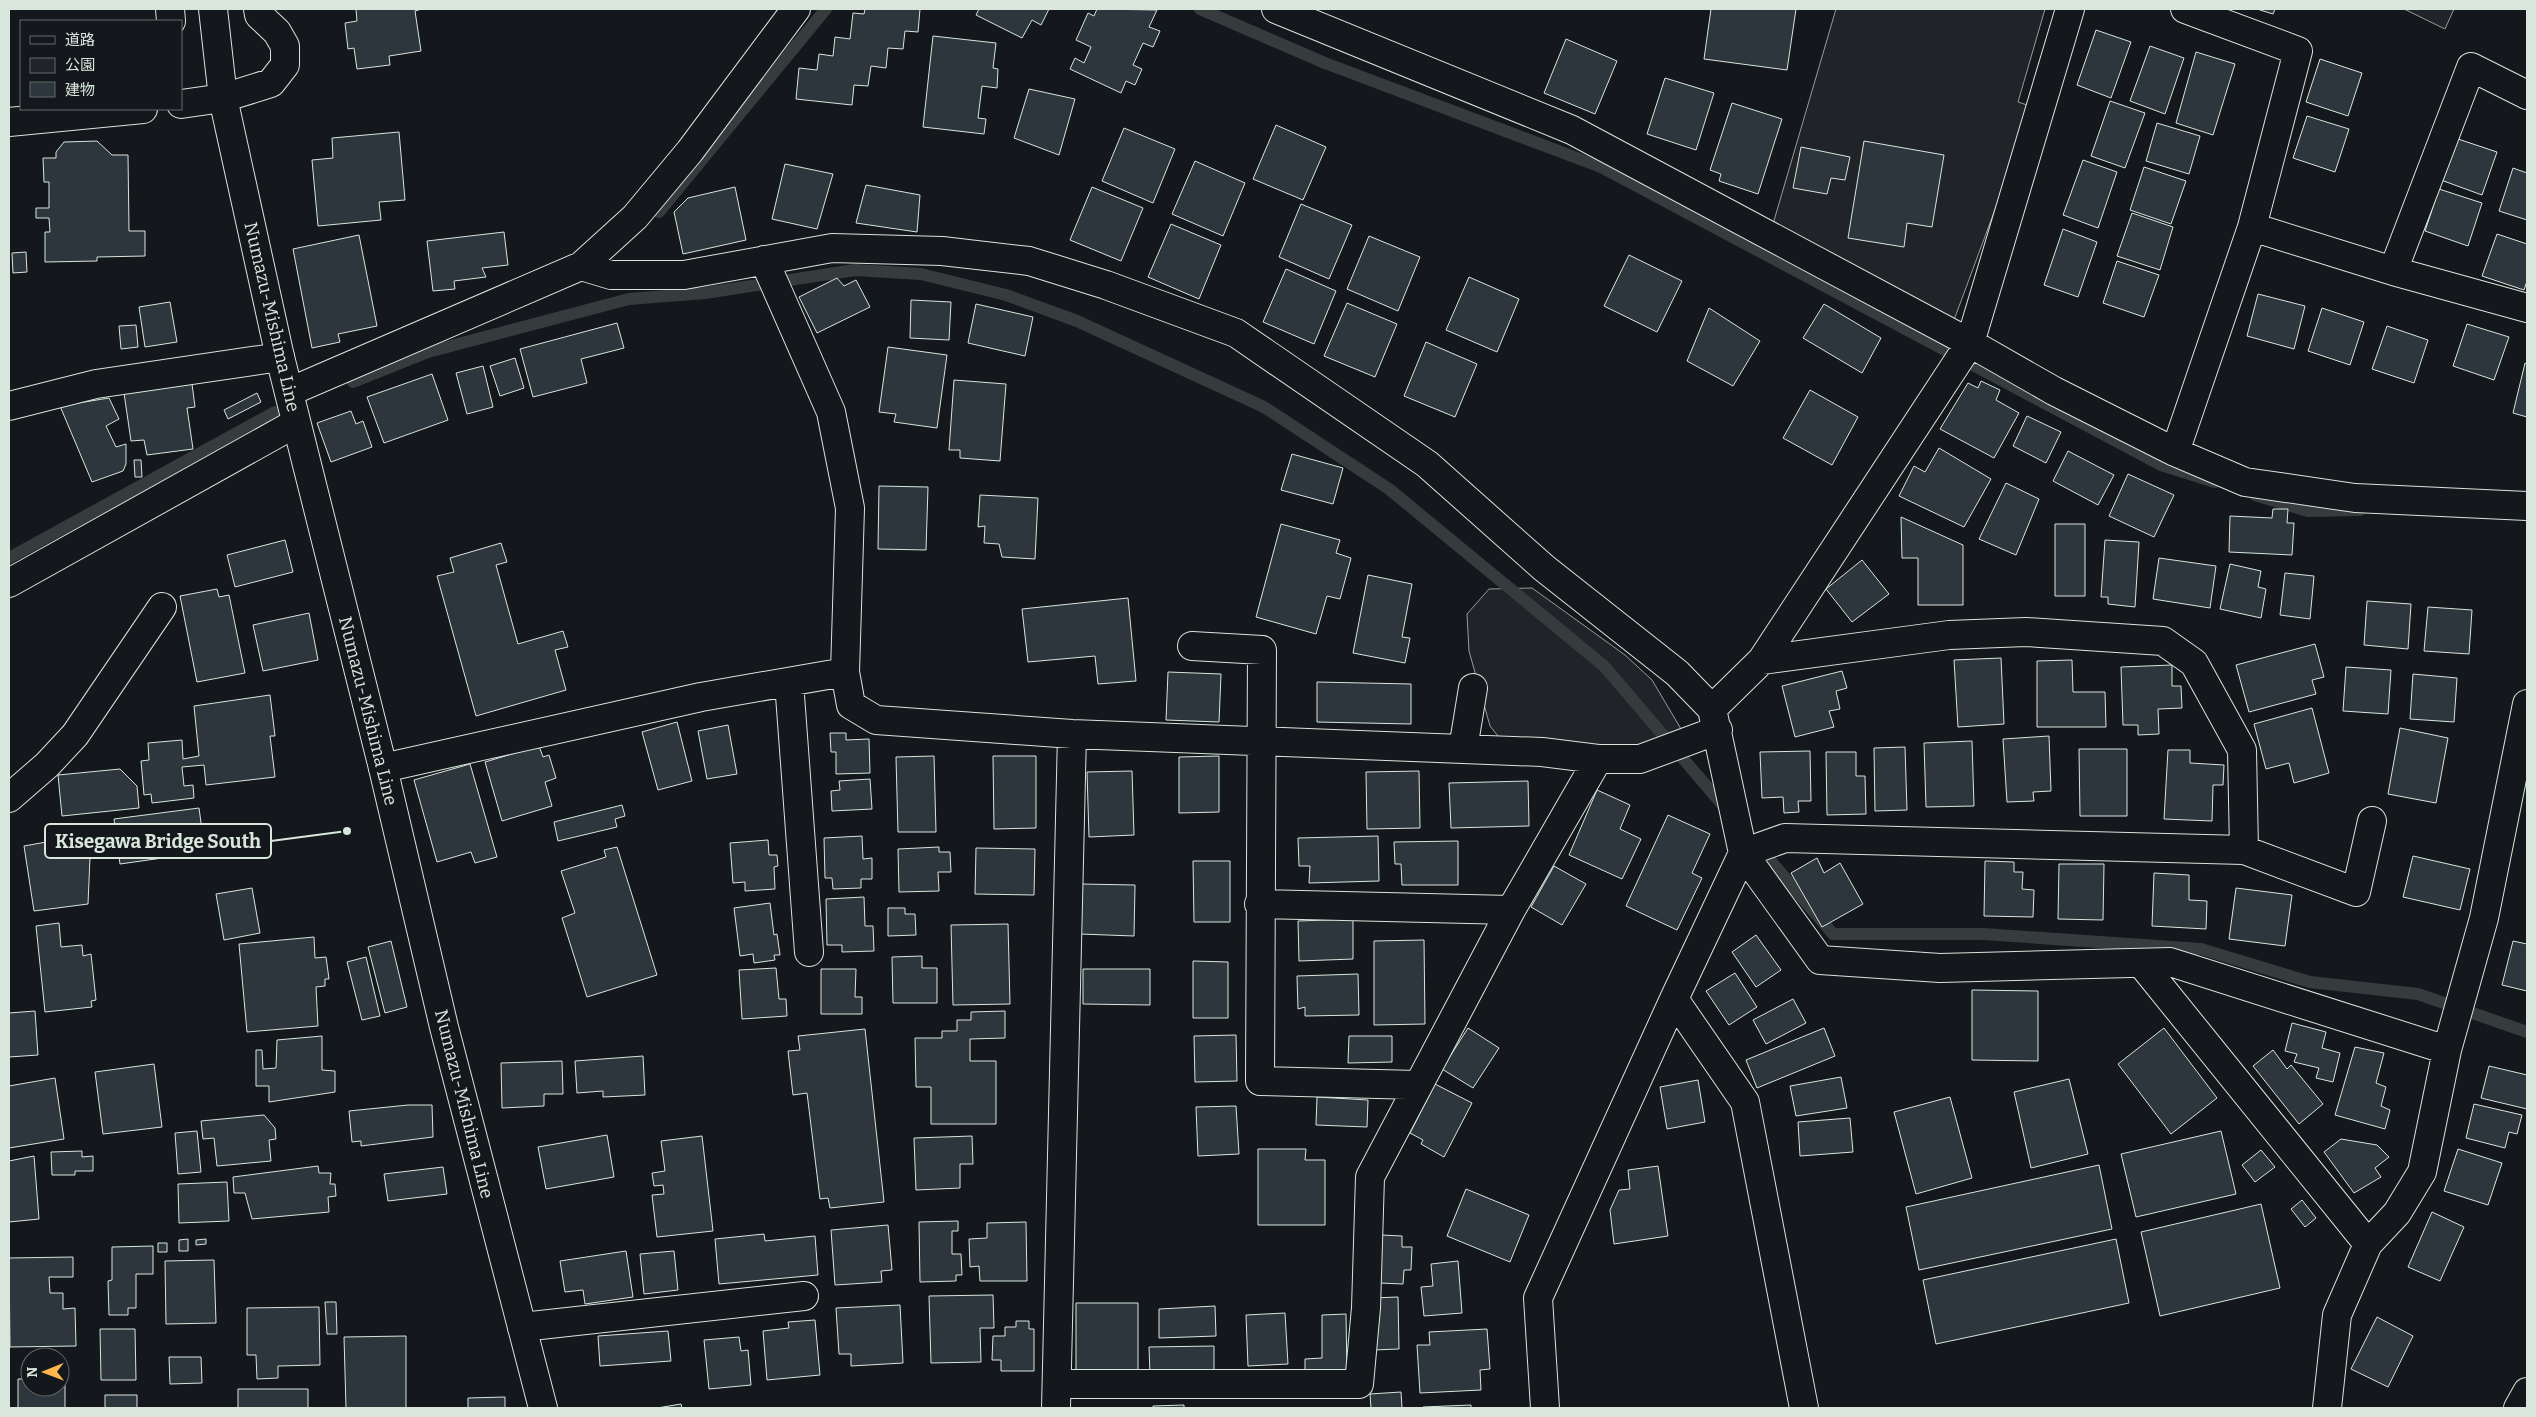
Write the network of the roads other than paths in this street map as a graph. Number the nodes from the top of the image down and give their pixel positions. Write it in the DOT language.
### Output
graph roads {
  1 [pos="214,9"];
  2 [pos="258,9"];
  3 [pos="796,9"];
  4 [pos="1276,9"];
  5 [pos="2070,9"];
  6 [pos="2184,9"];
  7 [pos="2527,95"];
  8 [pos="223,98"];
  9 [pos="182,104"];
  10 [pos="133,110"];
  11 [pos="9,122"];
  12 [pos="2252,227"];
  13 [pos="764,260"];
  14 [pos="582,266"];
  15 [pos="2393,271"];
  16 [pos="2527,308"];
  17 [pos="1970,343"];
  18 [pos="280,357"];
  19 [pos="289,392"];
  20 [pos="9,406"];
  21 [pos="296,423"];
  22 [pos="2175,452"];
  23 [pos="2527,506"];
  24 [pos="9,583"];
  25 [pos="162,607"];
  26 [pos="1192,646"];
  27 [pos="1762,660"];
  28 [pos="845,672"];
  29 [pos="789,682"];
  30 [pos="1473,688"];
  31 [pos="2527,704"];
  32 [pos="1715,719"];
  33 [pos="1072,734"];
  34 [pos="1260,740"];
  35 [pos="1463,749"];
  36 [pos="1598,759"];
  37 [pos="383,768"];
  38 [pos="9,798"];
  39 [pos="2372,820"];
  40 [pos="2244,850"];
  41 [pos="1744,853"];
  42 [pos="1259,904"];
  43 [pos="1511,910"];
  44 [pos="809,952"];
  45 [pos="2141,963"];
  46 [pos="1674,999"];
  47 [pos="2447,1050"];
  48 [pos="1417,1086"];
  49 [pos="2368,1244"];
  50 [pos="804,1296"];
  51 [pos="522,1327"];
  52 [pos="2527,1392"];
  53 [pos="1056,1396"];
  54 [pos="1359,1396"];
  55 [pos="543,1408"];
  56 [pos="1545,1408"];
  57 [pos="1804,1408"];
  58 [pos="2327,1408"];
  59 [pos="2518,1408"];
  1 -- 8 [label="street, Numazu-Mishima Line"];
  2 -- 8 [label="street"];
  3 -- 14 [label="street"];
  4 -- 17 [label="street"];
  5 -- 17 [label="street"];
  6 -- 12 [label="street"];
  7 -- 15 [label="street"];
  8 -- 9 [label="street"];
  8 -- 18 [label="street, Numazu-Mishima Line"];
  10 -- 11 [label="street"];
  12 -- 15 [label="street"];
  12 -- 22 [label="street"];
  13 -- 14 [label="street"];
  13 -- 28 [label="street"];
  13 -- 32 [label="street"];
  14 -- 19 [label="street"];
  15 -- 16 [label="street"];
  17 -- 22 [label="street"];
  17 -- 27 [label="street"];
  18 -- 19 [label="street, Numazu-Mishima Line"];
  18 -- 20 [label="street"];
  19 -- 21 [label="street, Numazu-Mishima Line"];
  21 -- 24 [label="street"];
  21 -- 37 [label="street, Numazu-Mishima Line"];
  22 -- 23 [label="street"];
  25 -- 38 [label="street"];
  26 -- 34 [label="street"];
  27 -- 32 [label="street"];
  27 -- 40 [label="street"];
  28 -- 29 [label="street"];
  28 -- 33 [label="street"];
  29 -- 37 [label="street"];
  29 -- 44 [label="street"];
  30 -- 35 [label="street"];
  31 -- 47 [label="street"];
  32 -- 36 [label="street"];
  32 -- 41 [label="street"];
  33 -- 34 [label="street"];
  33 -- 53 [label="street"];
  34 -- 35 [label="street"];
  34 -- 42 [label="street"];
  35 -- 36 [label="street"];
  36 -- 43 [label="street"];
  37 -- 51 [label="street, Numazu-Mishima Line"];
  39 -- 40 [label="street"];
  40 -- 41 [label="street"];
  41 -- 45 [label="street"];
  41 -- 46 [label="street"];
  42 -- 43 [label="street"];
  42 -- 48 [label="street"];
  43 -- 48 [label="street"];
  45 -- 47 [label="street"];
  45 -- 49 [label="street"];
  46 -- 56 [label="street"];
  46 -- 57 [label="street"];
  47 -- 49 [label="street"];
  48 -- 54 [label="street"];
  49 -- 58 [label="street"];
  50 -- 51 [label="street"];
  51 -- 55 [label="street, Numazu-Mishima Line"];
  52 -- 59 [label="street"];
  53 -- 54 [label="street"];
}
